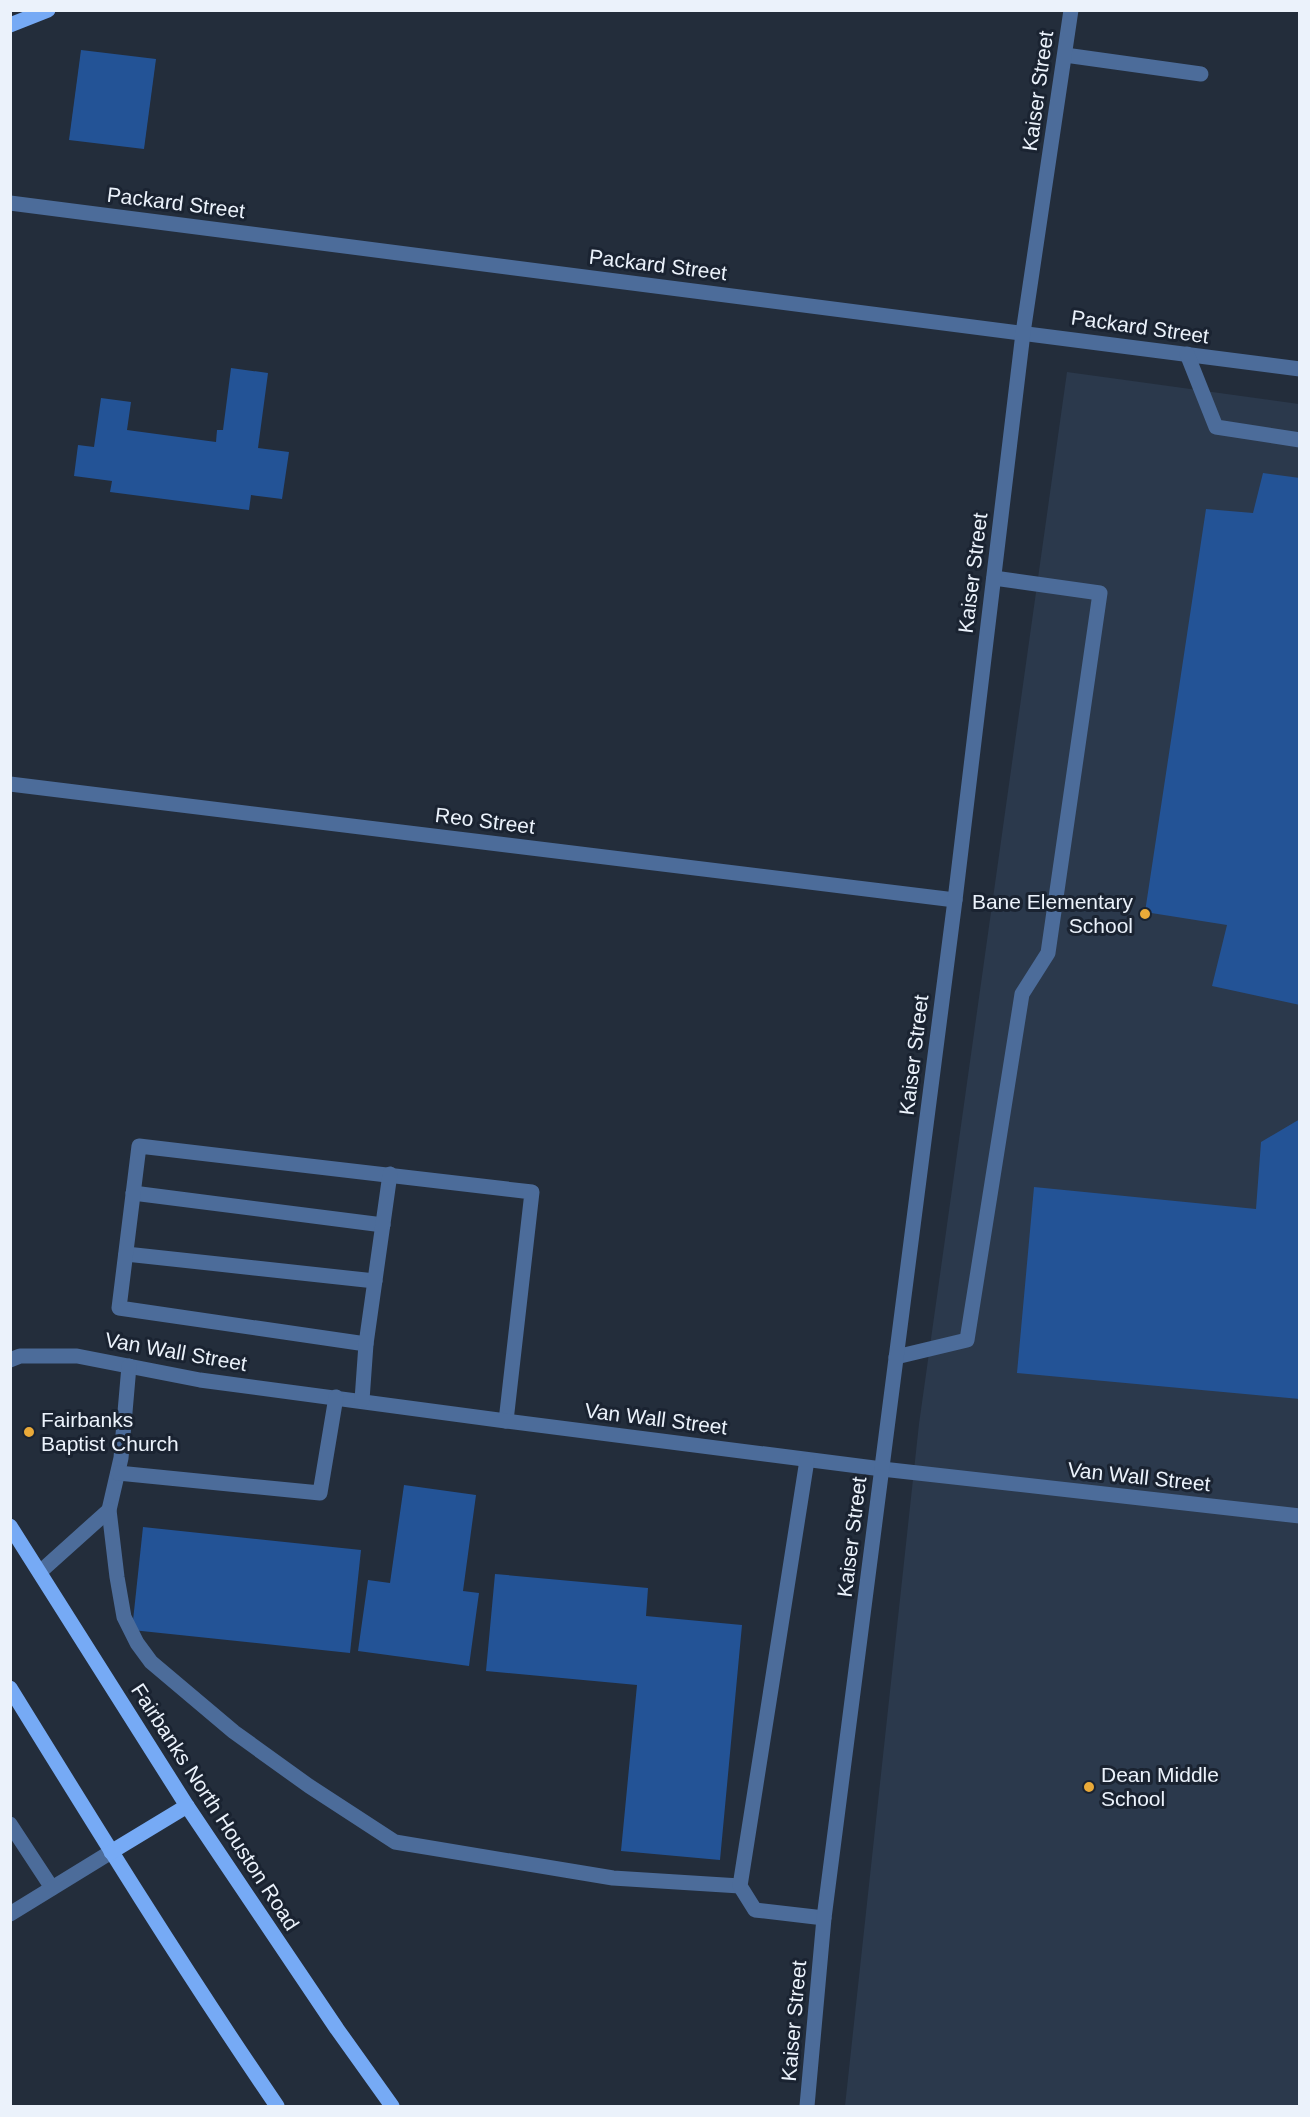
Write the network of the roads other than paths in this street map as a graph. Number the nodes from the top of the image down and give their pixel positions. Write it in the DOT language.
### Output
graph roads {
  1 [pos="48,10"];
  2 [pos="1071,10"];
  3 [pos="10,25"];
  4 [pos="1065,55"];
  5 [pos="1201,74"];
  6 [pos="10,203"];
  7 [pos="1023,333"];
  8 [pos="1188,354"];
  9 [pos="1299,369"];
  10 [pos="1299,440"];
  11 [pos="994,578"];
  12 [pos="10,784"];
  13 [pos="955,900"];
  14 [pos="390,1174"];
  15 [pos="133,1193"];
  16 [pos="383,1225"];
  17 [pos="126,1254"];
  18 [pos="375,1281"];
  19 [pos="366,1344"];
  20 [pos="896,1357"];
  21 [pos="10,1360"];
  22 [pos="129,1366"];
  23 [pos="336,1397"];
  24 [pos="362,1400"];
  25 [pos="506,1421"];
  26 [pos="807,1460"];
  27 [pos="882,1469"];
  28 [pos="117,1473"];
  29 [pos="109,1510"];
  30 [pos="1299,1516"];
  31 [pos="10,1526"];
  32 [pos="40,1572"];
  33 [pos="10,1688"];
  34 [pos="186,1806"];
  35 [pos="10,1824"];
  36 [pos="111,1852"];
  37 [pos="740,1886"];
  38 [pos="52,1888"];
  39 [pos="10,1914"];
  40 [pos="824,1918"];
  41 [pos="277,2106"];
  42 [pos="392,2106"];
  43 [pos="807,2106"];
  1 -- 3 [label="main road"];
  2 -- 4 [label="street, Kaiser Street"];
  4 -- 5 [label="street"];
  4 -- 7 [label="street, Kaiser Street"];
  6 -- 7 [label="street, Packard Street"];
  7 -- 8 [label="street, Packard Street"];
  7 -- 11 [label="street, Kaiser Street"];
  8 -- 9 [label="street, Packard Street"];
  8 -- 10 [label="street"];
  11 -- 13 [label="street, Kaiser Street"];
  11 -- 20 [label="street"];
  12 -- 13 [label="street, Reo Street"];
  13 -- 20 [label="street, Kaiser Street"];
  14 -- 15 [label="street"];
  14 -- 16 [label="street"];
  14 -- 25 [label="street"];
  15 -- 16 [label="street"];
  15 -- 17 [label="street"];
  16 -- 18 [label="street"];
  17 -- 18 [label="street"];
  17 -- 19 [label="street"];
  18 -- 19 [label="street"];
  19 -- 24 [label="street"];
  20 -- 27 [label="street, Kaiser Street"];
  21 -- 22 [label="street, Van Wall Street"];
  22 -- 23 [label="street, Van Wall Street"];
  22 -- 28 [label="street"];
  23 -- 24 [label="street, Van Wall Street"];
  23 -- 28 [label="street"];
  24 -- 25 [label="street, Van Wall Street"];
  25 -- 26 [label="street, Van Wall Street"];
  26 -- 27 [label="street, Van Wall Street"];
  26 -- 37 [label="street"];
  27 -- 30 [label="street, Van Wall Street"];
  27 -- 40 [label="street, Kaiser Street"];
  28 -- 29 [label="street"];
  29 -- 32 [label="street"];
  29 -- 37 [label="street"];
  31 -- 32 [label="main road, Fairbanks North Houston Road"];
  32 -- 34 [label="main road, Fairbanks North Houston Road"];
  33 -- 36 [label="main road"];
  34 -- 36 [label="main road"];
  34 -- 42 [label="main road, Fairbanks North Houston Road"];
  35 -- 38 [label="street"];
  36 -- 38 [label="street"];
  36 -- 41 [label="main road"];
  37 -- 40 [label="street"];
  38 -- 39 [label="street"];
  40 -- 43 [label="street, Kaiser Street"];
}
